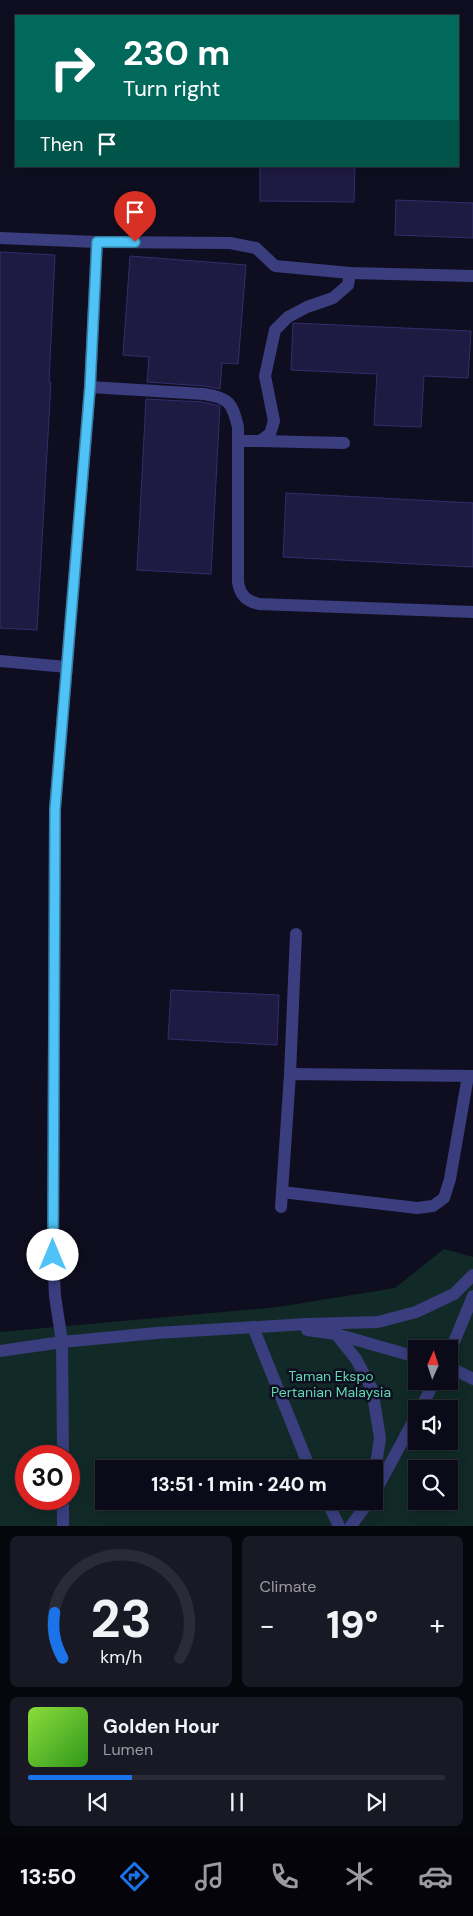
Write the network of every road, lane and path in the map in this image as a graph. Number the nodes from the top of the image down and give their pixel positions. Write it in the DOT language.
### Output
graph roads {
  1 [pos="0,238"];
  2 [pos="97,242"];
  3 [pos="350,273"];
  4 [pos="473,276"];
  5 [pos="90,387"];
  6 [pos="238,441"];
  7 [pos="260,441"];
  8 [pos="344,443"];
  9 [pos="473,612"];
  10 [pos="0,661"];
  11 [pos="67,667"];
  12 [pos="296,934"];
  13 [pos="290,1074"];
  14 [pos="471,1076"];
  15 [pos="282,1192"];
  16 [pos="281,1207"];
  17 [pos="473,1275"];
  18 [pos="473,1296"];
  19 [pos="253,1327"];
  20 [pos="275,1327"];
  21 [pos="336,1334"];
  22 [pos="455,1340"];
  23 [pos="62,1342"];
  24 [pos="0,1351"];
  25 [pos="408,1355"];
  26 [pos="458,1372"];
  27 [pos="473,1379"];
  28 [pos="408,1431"];
  29 [pos="63,1445"];
  30 [pos="306,1460"];
  31 [pos="377,1460"];
  32 [pos="383,1477"];
  33 [pos="63,1510"];
  34 [pos="331,1510"];
  35 [pos="363,1510"];
  36 [pos="63,1526"];
  37 [pos="339,1526"];
  38 [pos="351,1526"];
  1 -- 2 [label="street"];
  2 -- 3 [label="street"];
  2 -- 5 [label="street"];
  3 -- 4 [label="street"];
  3 -- 7 [label="street"];
  5 -- 6 [label="street"];
  5 -- 11 [label="street"];
  6 -- 7 [label="street"];
  6 -- 9 [label="street"];
  7 -- 8 [label="street"];
  10 -- 11 [label="street"];
  11 -- 23 [label="street"];
  12 -- 13 [label="street"];
  13 -- 14 [label="street"];
  13 -- 15 [label="street"];
  14 -- 15 [label="street"];
  15 -- 16 [label="street"];
  17 -- 20 [label="street"];
  18 -- 22 [label="street"];
  19 -- 20 [label="street"];
  19 -- 23 [label="street"];
  19 -- 30 [label="street"];
  20 -- 21 [label="street"];
  21 -- 25 [label="street"];
  21 -- 31 [label="street"];
  23 -- 24 [label="street"];
  23 -- 29 [label="street"];
  26 -- 27 [label="street"];
  28 -- 32 [label="street"];
  33 -- 36 [label="street"];
  34 -- 37 [label="street"];
  35 -- 38 [label="street"];
}
